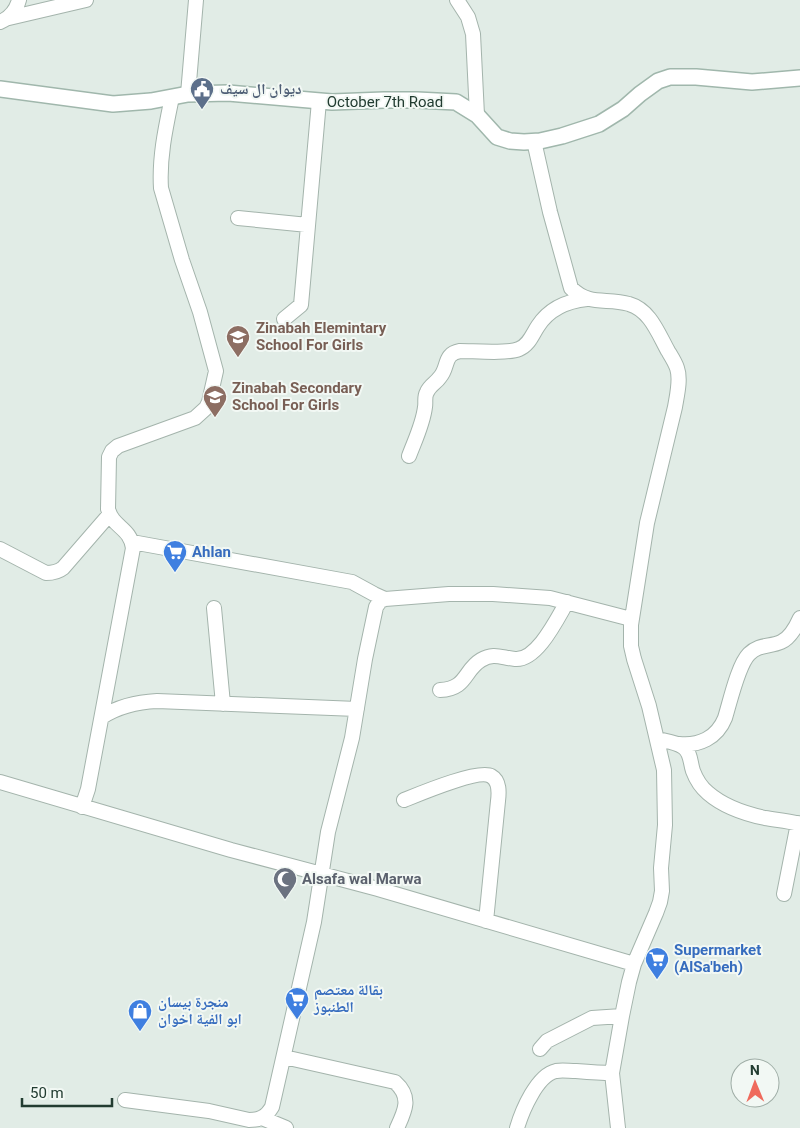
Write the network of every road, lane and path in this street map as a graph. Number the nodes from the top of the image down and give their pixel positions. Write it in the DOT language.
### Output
graph roads {
  1 [pos="19,0"];
  2 [pos="86,0"];
  3 [pos="196,0"];
  4 [pos="458,0"];
  5 [pos="4,20"];
  6 [pos="800,78"];
  7 [pos="0,89"];
  8 [pos="188,94"];
  9 [pos="172,97"];
  10 [pos="319,101"];
  11 [pos="477,115"];
  12 [pos="534,141"];
  13 [pos="238,218"];
  14 [pos="308,225"];
  15 [pos="587,299"];
  16 [pos="284,319"];
  17 [pos="408,456"];
  18 [pos="109,516"];
  19 [pos="132,542"];
  20 [pos="0,549"];
  21 [pos="386,598"];
  22 [pos="567,602"];
  23 [pos="214,608"];
  24 [pos="800,618"];
  25 [pos="631,620"];
  26 [pos="440,690"];
  27 [pos="223,704"];
  28 [pos="357,709"];
  29 [pos="102,717"];
  30 [pos="657,739"];
  31 [pos="679,744"];
  32 [pos="0,782"];
  33 [pos="404,800"];
  34 [pos="82,807"];
  35 [pos="799,823"];
  36 [pos="321,874"];
  37 [pos="784,894"];
  38 [pos="486,921"];
  39 [pos="634,964"];
  40 [pos="622,1016"];
  41 [pos="540,1049"];
  42 [pos="284,1057"];
  43 [pos="612,1073"];
  44 [pos="125,1100"];
  45 [pos="262,1123"];
  46 [pos="286,1128"];
  47 [pos="397,1128"];
  48 [pos="517,1128"];
  49 [pos="618,1128"];
  1 -- 5 [label="street"];
  2 -- 5 [label="street"];
  3 -- 8 [label="street"];
  4 -- 11 [label="street"];
  6 -- 12 [label="street, October 7th Road"];
  7 -- 9 [label="street, October 7th Road"];
  8 -- 9 [label="street, October 7th Road"];
  8 -- 10 [label="street, October 7th Road"];
  9 -- 18 [label="street"];
  10 -- 11 [label="street, October 7th Road"];
  10 -- 14 [label="street"];
  11 -- 12 [label="street, October 7th Road"];
  12 -- 15 [label="street"];
  13 -- 14 [label="street"];
  14 -- 16 [label="street"];
  15 -- 17 [label="street"];
  15 -- 25 [label="street"];
  18 -- 19 [label="street"];
  18 -- 20 [label="street"];
  19 -- 21 [label="street"];
  19 -- 29 [label="street"];
  21 -- 22 [label="street"];
  21 -- 28 [label="street"];
  22 -- 25 [label="street"];
  22 -- 26 [label="street"];
  23 -- 27 [label="street"];
  24 -- 31 [label="street"];
  25 -- 30 [label="street"];
  27 -- 28 [label="street"];
  27 -- 29 [label="street"];
  28 -- 36 [label="street"];
  29 -- 34 [label="street"];
  30 -- 31 [label="street"];
  30 -- 39 [label="street"];
  31 -- 35 [label="street"];
  32 -- 34 [label="street"];
  33 -- 38 [label="street"];
  34 -- 36 [label="street"];
  35 -- 37 [label="street"];
  36 -- 38 [label="street"];
  36 -- 42 [label="street"];
  38 -- 39 [label="street"];
  39 -- 40 [label="street"];
  40 -- 41 [label="street"];
  40 -- 43 [label="street"];
  42 -- 45 [label="street"];
  42 -- 47 [label="street"];
  43 -- 48 [label="street"];
  43 -- 49 [label="street"];
  44 -- 45 [label="street"];
  45 -- 46 [label="street"];
}
